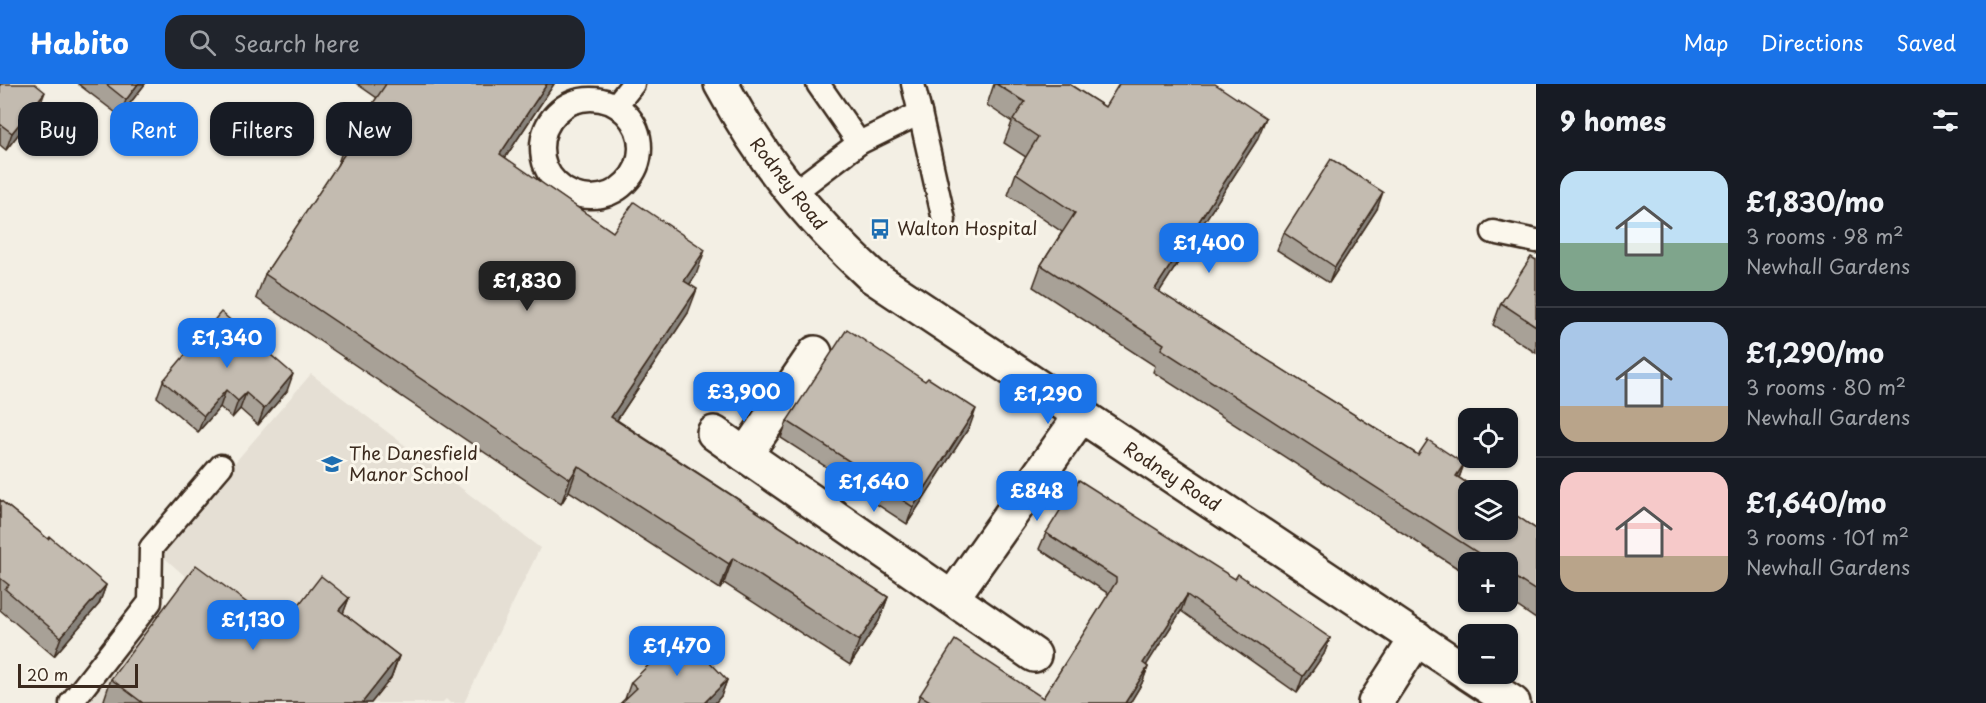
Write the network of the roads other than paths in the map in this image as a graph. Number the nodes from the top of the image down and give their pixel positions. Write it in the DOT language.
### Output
graph roads {
  1 [pos="633,84"];
  2 [pos="720,84"];
  3 [pos="818,84"];
  4 [pos="913,84"];
  5 [pos="616,105"];
  6 [pos="920,113"];
  7 [pos="859,143"];
  8 [pos="792,194"];
  9 [pos="944,220"];
  10 [pos="1493,232"];
  11 [pos="1536,241"];
  12 [pos="815,353"];
  13 [pos="1080,417"];
  14 [pos="714,433"];
  15 [pos="745,455"];
  16 [pos="221,466"];
  17 [pos="952,598"];
  18 [pos="1417,638"];
  19 [pos="1034,655"];
  20 [pos="1458,666"];
  21 [pos="1485,684"];
  22 [pos="71,703"];
  23 [pos="1375,703"];
  24 [pos="1513,703"];
  1 -- 5 [label="lane"];
  2 -- 8 [label="street, Rodney Road"];
  3 -- 7 [label="lane"];
  4 -- 6 [label="lane"];
  5 -- 5 [label="lane"];
  6 -- 7 [label="lane"];
  6 -- 9 [label="lane"];
  7 -- 8 [label="lane"];
  8 -- 13 [label="street, Rodney Road"];
  10 -- 11 [label="lane"];
  12 -- 15 [label="street"];
  13 -- 17 [label="street"];
  13 -- 18 [label="street, Rodney Road"];
  14 -- 15 [label="street"];
  15 -- 17 [label="street"];
  16 -- 22 [label="lane"];
  17 -- 19 [label="street"];
  18 -- 20 [label="street, Rodney Road"];
  18 -- 23 [label="street"];
  21 -- 24 [label="street, Rodney Road"];
}
